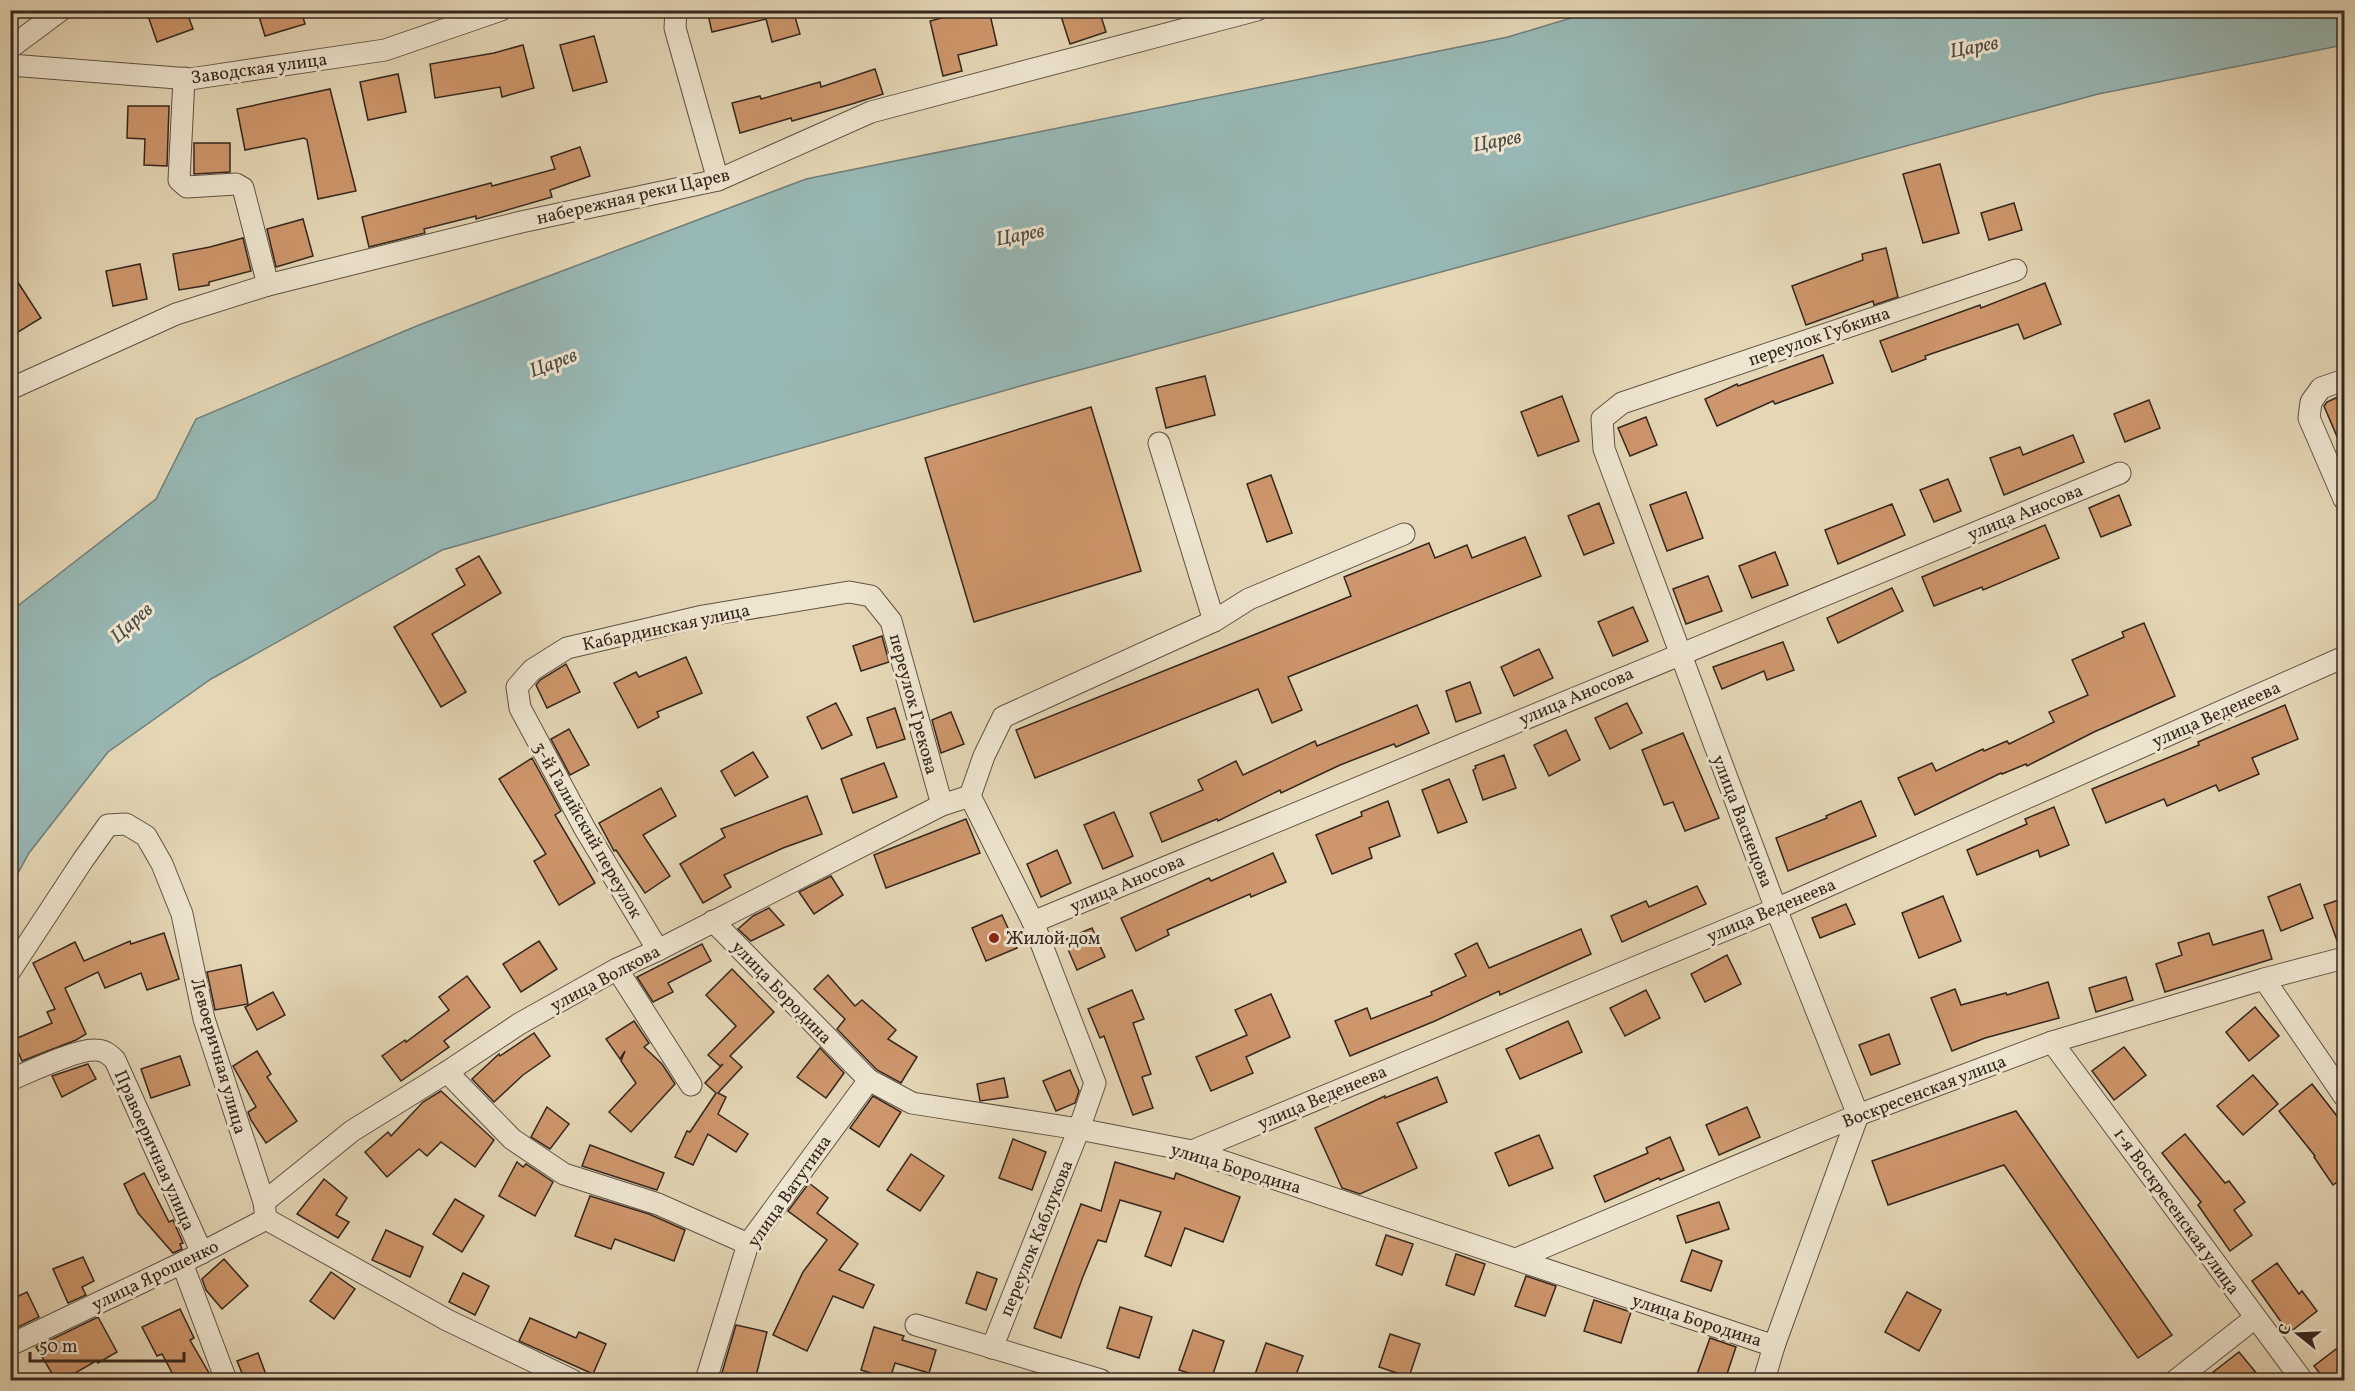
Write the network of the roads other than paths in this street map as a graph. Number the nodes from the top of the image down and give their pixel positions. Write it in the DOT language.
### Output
graph roads {
  1 [pos="61,10"];
  2 [pos="501,10"];
  3 [pos="676,10"];
  4 [pos="1257,10"];
  5 [pos="10,48"];
  6 [pos="10,65"];
  7 [pos="184,78"];
  8 [pos="718,180"];
  9 [pos="2016,270"];
  10 [pos="268,285"];
  11 [pos="2344,380"];
  12 [pos="10,389"];
  13 [pos="1622,404"];
  14 [pos="1159,443"];
  15 [pos="2120,473"];
  16 [pos="2344,499"];
  17 [pos="1404,534"];
  18 [pos="849,592"];
  19 [pos="1214,621"];
  20 [pos="1680,653"];
  21 [pos="2344,657"];
  22 [pos="520,708"];
  23 [pos="970,796"];
  24 [pos="942,805"];
  25 [pos="1776,909"];
  26 [pos="713,921"];
  27 [pos="1033,922"];
  28 [pos="658,950"];
  29 [pos="2344,958"];
  30 [pos="617,969"];
  31 [pos="10,971"];
  32 [pos="2264,979"];
  33 [pos="2052,1042"];
  34 [pos="447,1072"];
  35 [pos="10,1080"];
  36 [pos="868,1080"];
  37 [pos="691,1085"];
  38 [pos="2344,1096"];
  39 [pos="1858,1115"];
  40 [pos="1079,1128"];
  41 [pos="1192,1152"];
  42 [pos="265,1210"];
  43 [pos="748,1244"];
  44 [pos="202,1253"];
  45 [pos="1516,1259"];
  46 [pos="182,1263"];
  47 [pos="2255,1318"];
  48 [pos="916,1325"];
  49 [pos="10,1345"];
  50 [pos="1774,1346"];
  51 [pos="992,1348"];
  52 [pos="226,1380"];
  53 [pos="572,1380"];
  54 [pos="706,1380"];
  55 [pos="1101,1380"];
  56 [pos="1764,1380"];
  57 [pos="2176,1380"];
  58 [pos="2302,1380"];
  1 -- 5 [label="street"];
  2 -- 7 [label="street, Заводская улица"];
  3 -- 8 [label="street"];
  4 -- 8 [label="street, набережная реки Царев"];
  6 -- 7 [label="street, Заводская улица"];
  7 -- 10 [label="street"];
  8 -- 10 [label="street, набережная реки Царев"];
  9 -- 13 [label="street, переулок Губкина"];
  10 -- 12 [label="street, набережная реки Царев"];
  11 -- 16 [label="street"];
  13 -- 20 [label="street, улица Васнецова"];
  14 -- 19 [label="street"];
  15 -- 20 [label="street, улица Аносова"];
  17 -- 19 [label="street"];
  18 -- 22 [label="street, Кабардинская улица"];
  18 -- 24 [label="street, переулок Грекова"];
  19 -- 23 [label="street"];
  20 -- 25 [label="street, улица Васнецова"];
  20 -- 27 [label="street, улица Аносова"];
  21 -- 25 [label="street, улица Веденеева"];
  22 -- 28 [label="street, 3-й Галийский переулок"];
  23 -- 24 [label="street, улица Волкова"];
  23 -- 27 [label="street, переулок Каблукова"];
  24 -- 26 [label="street, улица Волкова"];
  25 -- 39 [label="street, улица Васнецова"];
  25 -- 41 [label="street, улица Веденеева"];
  26 -- 28 [label="street, улица Волкова"];
  26 -- 36 [label="street, улица Бородина"];
  27 -- 40 [label="street, переулок Каблукова"];
  28 -- 30 [label="street, улица Волкова"];
  29 -- 32 [label="street, Воскресенская улица"];
  30 -- 34 [label="street, улица Волкова"];
  30 -- 37 [label="street"];
  31 -- 42 [label="street, Левоеричная улица"];
  32 -- 33 [label="street, Воскресенская улица"];
  32 -- 38 [label="street"];
  33 -- 39 [label="street, Воскресенская улица"];
  33 -- 47 [label="street, 1-я Воскресенская улица"];
  34 -- 42 [label="street, улица Волкова"];
  34 -- 43 [label="street"];
  35 -- 44 [label="street, Правоеричная улица"];
  36 -- 40 [label="street, улица Бородина"];
  36 -- 43 [label="street, улица Ватутина"];
  39 -- 45 [label="street, Воскресенская улица"];
  39 -- 50 [label="street"];
  40 -- 41 [label="street, улица Бородина"];
  40 -- 51 [label="street, переулок Каблукова"];
  41 -- 45 [label="street, улица Бородина"];
  42 -- 44 [label="street, улица Ярошенко"];
  42 -- 53 [label="street"];
  43 -- 54 [label="street, улица Ватутина"];
  44 -- 46 [label="street, улица Ярошенко"];
  45 -- 50 [label="street, улица Бородина"];
  46 -- 49 [label="street, улица Ярошенко"];
  46 -- 52 [label="street"];
  47 -- 57 [label="street"];
  47 -- 58 [label="street, 1-я Воскресенская улица"];
  48 -- 51 [label="street"];
  50 -- 56 [label="street"];
  51 -- 55 [label="street"];
}
